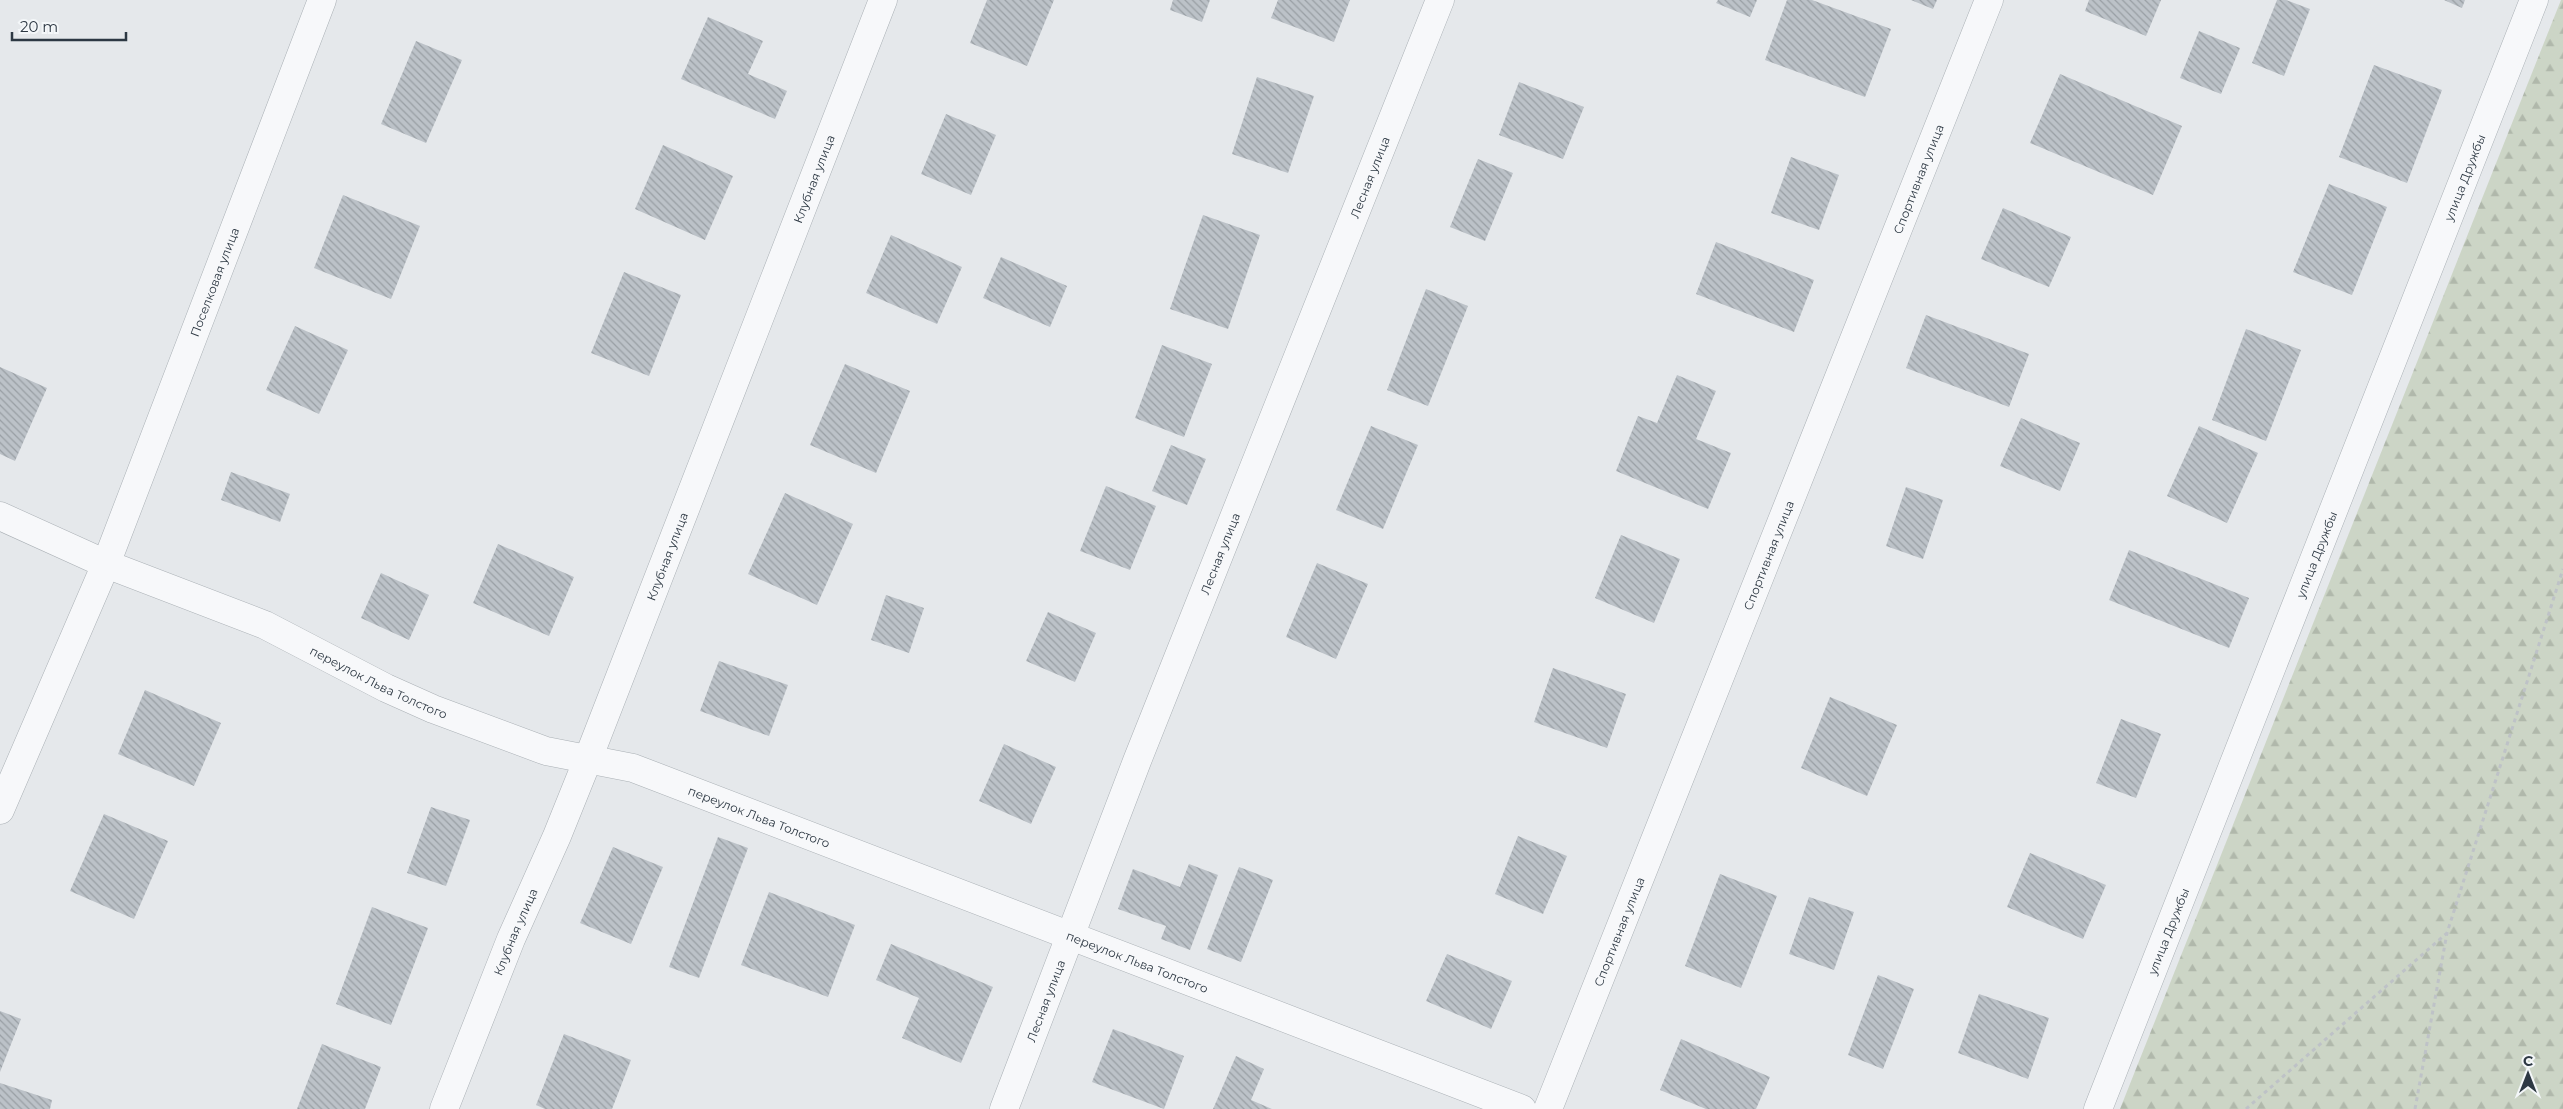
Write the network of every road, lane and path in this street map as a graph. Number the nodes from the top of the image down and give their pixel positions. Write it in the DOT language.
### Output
graph roads {
  1 [pos="322,0"];
  2 [pos="883,0"];
  3 [pos="1440,0"];
  4 [pos="1989,0"];
  5 [pos="2534,0"];
  6 [pos="0,516"];
  7 [pos="106,564"];
  8 [pos="2563,568"];
  9 [pos="588,759"];
  10 [pos="0,810"];
  11 [pos="2447,933"];
  12 [pos="1070,935"];
  13 [pos="444,1109"];
  14 [pos="1004,1109"];
  15 [pos="1522,1109"];
  16 [pos="1548,1109"];
  17 [pos="2098,1109"];
  18 [pos="2246,1109"];
  19 [pos="2415,1109"];
  1 -- 7 [label="street, Поселковая улица"];
  2 -- 9 [label="street, Клубная улица"];
  3 -- 12 [label="street, Лесная улица"];
  4 -- 16 [label="street, Спортивная улица"];
  5 -- 17 [label="street, улица Дружбы"];
  6 -- 7 [label="street, переулок Льва Толстого"];
  7 -- 9 [label="street, переулок Льва Толстого"];
  7 -- 10 [label="street, Поселковая улица"];
  8 -- 11 [label="path"];
  9 -- 12 [label="street, переулок Льва Толстого"];
  9 -- 13 [label="street, Клубная улица"];
  11 -- 18 [label="path"];
  11 -- 19 [label="path"];
  12 -- 14 [label="street, Лесная улица"];
  12 -- 15 [label="street, переулок Льва Толстого"];
}
